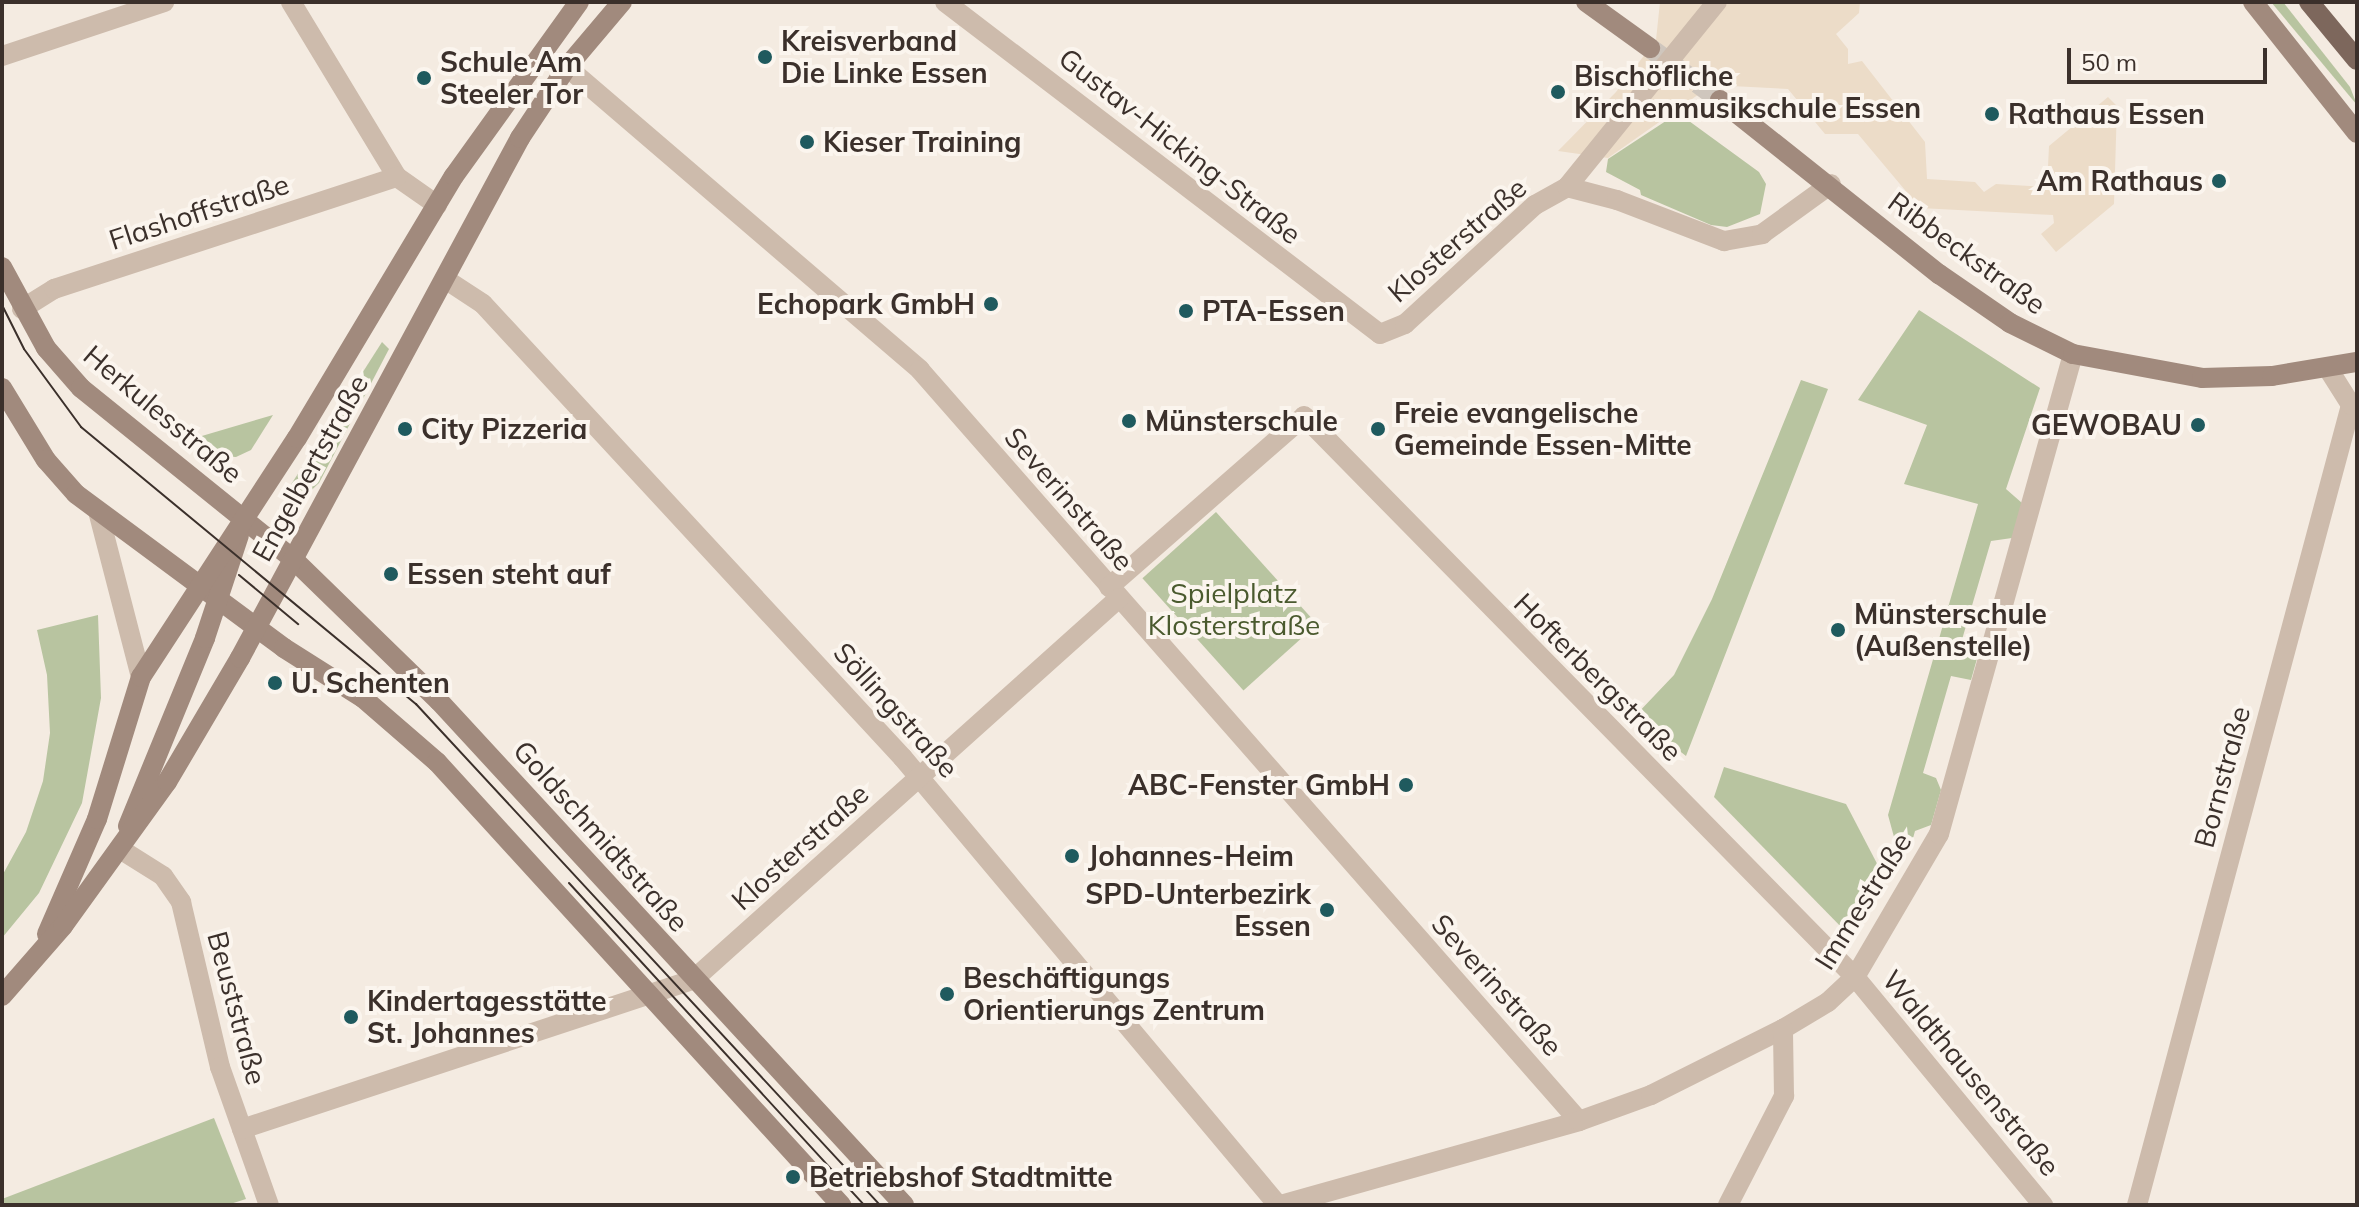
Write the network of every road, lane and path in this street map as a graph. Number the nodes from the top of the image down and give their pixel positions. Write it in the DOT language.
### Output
graph roads {
  1 [pos="164,2"];
  2 [pos="291,2"];
  3 [pos="579,2"];
  4 [pos="622,2"];
  5 [pos="945,2"];
  6 [pos="1586,2"];
  7 [pos="1717,2"];
  8 [pos="2253,2"];
  9 [pos="2309,2"];
  10 [pos="1650,48"];
  11 [pos="2,56"];
  12 [pos="2357,60"];
  13 [pos="567,67"];
  14 [pos="1720,100"];
  15 [pos="2357,133"];
  16 [pos="397,177"];
  17 [pos="1831,184"];
  18 [pos="1567,187"];
  19 [pos="437,205"];
  20 [pos="2,267"];
  21 [pos="445,279"];
  22 [pos="22,309"];
  23 [pos="1380,334"];
  24 [pos="2073,354"];
  25 [pos="2357,362"];
  26 [pos="2329,370"];
  27 [pos="2,388"];
  28 [pos="2354,406"];
  29 [pos="1304,416"];
  30 [pos="98,511"];
  31 [pos="244,518"];
  32 [pos="293,559"];
  33 [pos="200,584"];
  34 [pos="1114,593"];
  35 [pos="219,598"];
  36 [pos="257,626"];
  37 [pos="141,677"];
  38 [pos="919,776"];
  39 [pos="120,849"];
  40 [pos="37,955"];
  41 [pos="1855,977"];
  42 [pos="693,980"];
  43 [pos="649,995"];
  44 [pos="2,996"];
  45 [pos="1783,1029"];
  46 [pos="1579,1121"];
  47 [pos="242,1129"];
  48 [pos="269,1205"];
  49 [pos="841,1205"];
  50 [pos="904,1205"];
  51 [pos="1279,1205"];
  52 [pos="1728,1205"];
  53 [pos="2043,1205"];
  54 [pos="2137,1205"];
  1 -- 11 [label="street"];
  2 -- 16 [label="street"];
  3 -- 19 [label="street, Engelbertstraße"];
  4 -- 13 [label="street, Engelbertstraße"];
  5 -- 23 [label="street, Gustav-Hicking-Straße"];
  6 -- 10 [label="street"];
  7 -- 18 [label="street"];
  8 -- 15 [label="street"];
  9 -- 12 [label="main road"];
  13 -- 21 [label="street, Engelbertstraße"];
  13 -- 34 [label="street, Severinstraße"];
  14 -- 17 [label="street, Ribbeckstraße"];
  16 -- 19 [label="street"];
  16 -- 22 [label="street, Flashoffstraße"];
  17 -- 18 [label="street, Klosterstraße"];
  17 -- 24 [label="street, Ribbeckstraße"];
  18 -- 23 [label="street, Klosterstraße"];
  19 -- 31 [label="street, Engelbertstraße"];
  20 -- 22 [label="street, Herkulesstraße"];
  21 -- 32 [label="street, Engelbertstraße"];
  21 -- 38 [label="street, Söllingstraße"];
  22 -- 31 [label="street, Herkulesstraße"];
  24 -- 26 [label="street, Ribbeckstraße"];
  24 -- 41 [label="street, Immestraße"];
  25 -- 26 [label="street, Ribbeckstraße"];
  26 -- 28 [label="street, Bornstraße"];
  27 -- 30 [label="street"];
  28 -- 54 [label="street, Bornstraße"];
  29 -- 34 [label="street, Klosterstraße"];
  29 -- 41 [label="street, Hofterbergstraße"];
  30 -- 33 [label="street"];
  30 -- 37 [label="street"];
  31 -- 32 [label="street, Goldschmidtstraße"];
  31 -- 33 [label="street, Engelbertstraße"];
  31 -- 35 [label="street"];
  32 -- 36 [label="street, Engelbertstraße"];
  32 -- 42 [label="street, Goldschmidtstraße"];
  33 -- 35 [label="street"];
  33 -- 37 [label="street, Engelbertstraße"];
  34 -- 38 [label="street, Klosterstraße"];
  34 -- 46 [label="street, Severinstraße"];
  35 -- 36 [label="street"];
  35 -- 39 [label="street"];
  36 -- 39 [label="street, Engelbertstraße"];
  36 -- 43 [label="street"];
  37 -- 40 [label="street, Engelbertstraße"];
  38 -- 42 [label="street, Klosterstraße"];
  38 -- 51 [label="street, Söllingstraße"];
  39 -- 40 [label="street, Engelbertstraße"];
  39 -- 47 [label="street, Beuststraße"];
  40 -- 44 [label="street, Engelbertstraße"];
  41 -- 45 [label="street, Immestraße"];
  41 -- 53 [label="street, Waldthausenstraße"];
  42 -- 43 [label="street, Klosterstraße"];
  42 -- 50 [label="street, Goldschmidtstraße"];
  43 -- 47 [label="street, Klosterstraße"];
  43 -- 49 [label="street"];
  45 -- 46 [label="street, Immestraße"];
  45 -- 52 [label="street"];
  46 -- 51 [label="street, Immestraße"];
  47 -- 48 [label="street, Beuststraße"];
}
